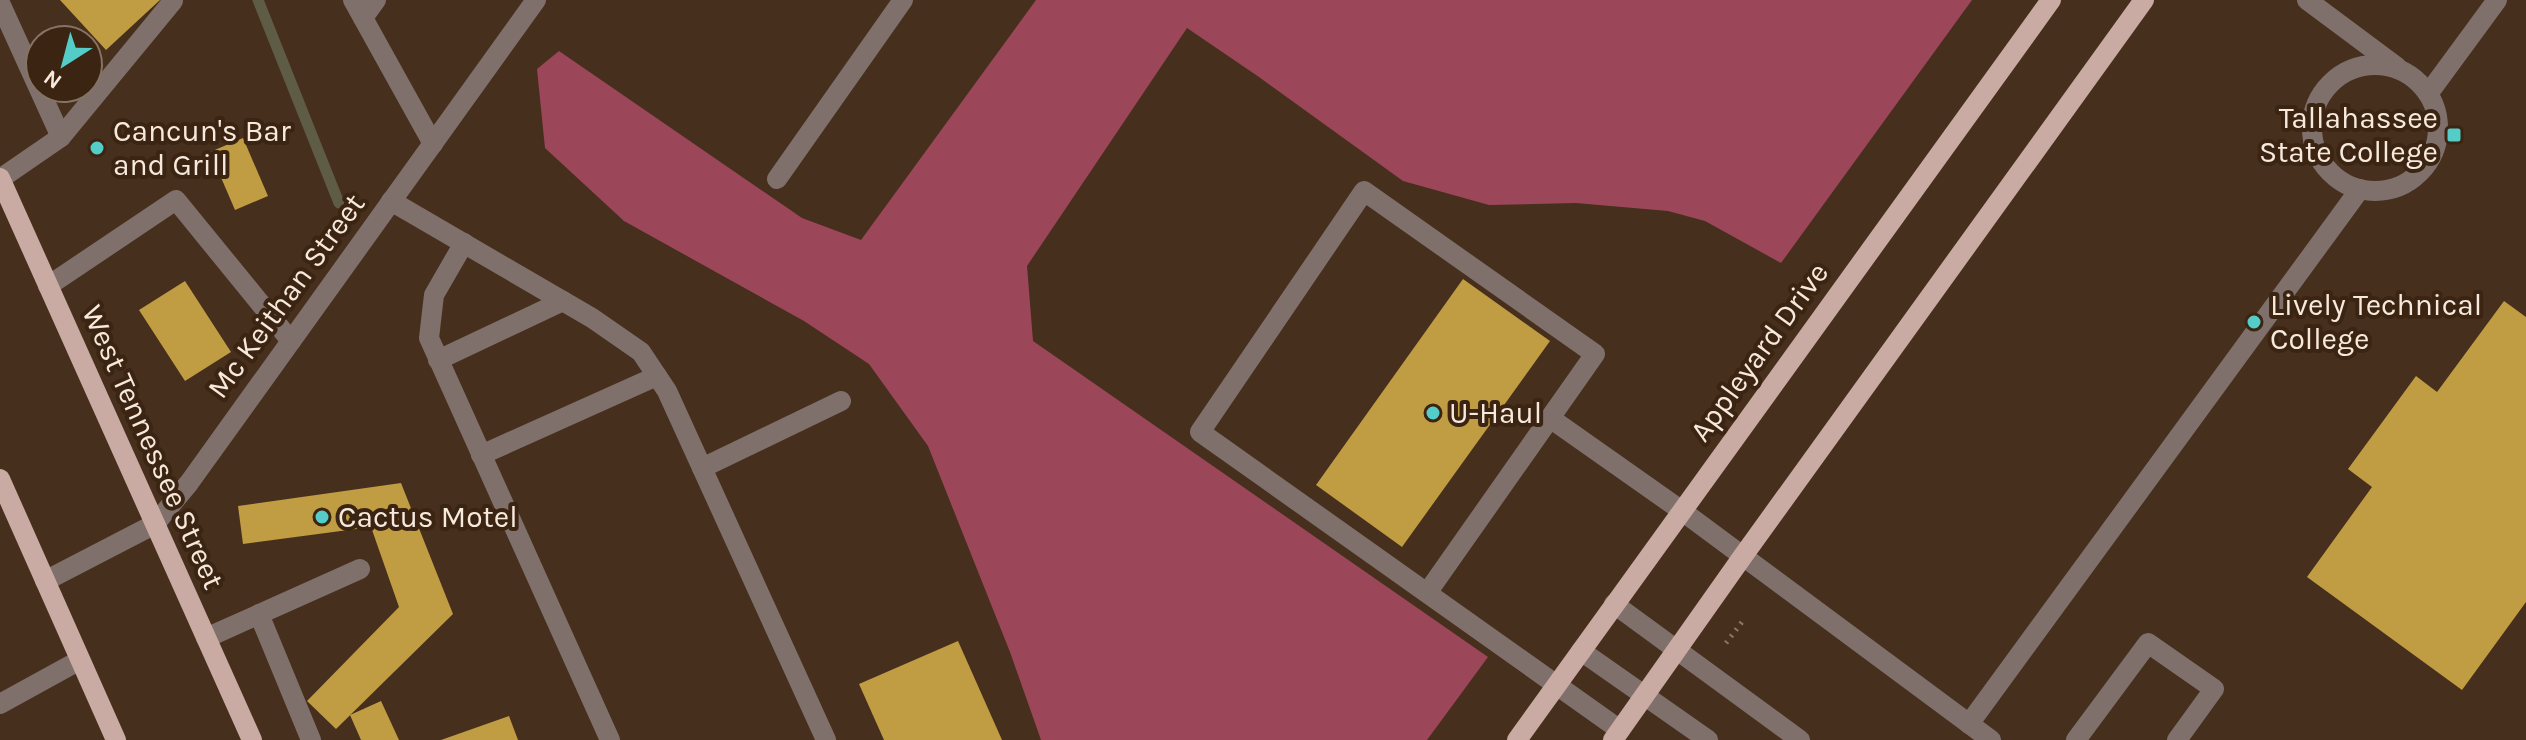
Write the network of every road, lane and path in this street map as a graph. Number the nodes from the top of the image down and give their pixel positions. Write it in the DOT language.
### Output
graph roads {
  1 [pos="376,0"];
  2 [pos="536,0"];
  3 [pos="903,0"];
  4 [pos="2051,0"];
  5 [pos="2144,0"];
  6 [pos="2307,0"];
  7 [pos="2497,0"];
  8 [pos="173,1"];
  9 [pos="0,3"];
  10 [pos="358,9"];
  11 [pos="2403,71"];
  12 [pos="2428,94"];
  13 [pos="61,137"];
  14 [pos="433,144"];
  15 [pos="0,178"];
  16 [pos="777,179"];
  17 [pos="2360,189"];
  18 [pos="391,201"];
  19 [pos="464,243"];
  20 [pos="48,286"];
  21 [pos="563,301"];
  22 [pos="291,341"];
  23 [pos="438,360"];
  24 [pos="657,376"];
  25 [pos="841,401"];
  26 [pos="1550,418"];
  27 [pos="481,455"];
  28 [pos="702,468"];
  29 [pos="0,479"];
  30 [pos="1682,511"];
  31 [pos="155,524"];
  32 [pos="1743,556"];
  33 [pos="360,569"];
  34 [pos="45,581"];
  35 [pos="1427,593"];
  36 [pos="1614,604"];
  37 [pos="259,614"];
  38 [pos="1742,622"];
  39 [pos="206,638"];
  40 [pos="1726,643"];
  41 [pos="1677,650"];
  42 [pos="1581,651"];
  43 [pos="80,660"];
  44 [pos="1556,685"];
  45 [pos="1645,696"];
  46 [pos="0,704"];
  47 [pos="1969,724"];
  48 [pos="1617,735"];
  49 [pos="116,740"];
  50 [pos="252,740"];
  51 [pos="311,740"];
  52 [pos="610,740"];
  53 [pos="826,740"];
  54 [pos="1517,740"];
  55 [pos="1708,740"];
  56 [pos="1800,740"];
  57 [pos="1991,740"];
  58 [pos="2076,740"];
  59 [pos="2177,740"];
  1 -- 10 [label="street"];
  2 -- 14 [label="street, Mc Keithan Street"];
  3 -- 16 [label="street"];
  4 -- 30 [label="main road, Appleyard Drive"];
  5 -- 32 [label="main road"];
  6 -- 11 [label="street"];
  7 -- 12 [label="street"];
  8 -- 13 [label="street"];
  9 -- 13 [label="street"];
  10 -- 14 [label="street"];
  11 -- 12 [label="street"];
  11 -- 17 [label="street"];
  12 -- 17 [label="street"];
  13 -- 15 [label="street"];
  14 -- 18 [label="street, Mc Keithan Street"];
  15 -- 20 [label="main road, West Tennessee Street"];
  17 -- 47 [label="street"];
  18 -- 19 [label="street"];
  18 -- 22 [label="street, Mc Keithan Street"];
  19 -- 21 [label="street"];
  19 -- 23 [label="street"];
  20 -- 22 [label="street"];
  20 -- 31 [label="main road, West Tennessee Street"];
  21 -- 23 [label="street"];
  21 -- 24 [label="street"];
  22 -- 31 [label="street, Mc Keithan Street"];
  23 -- 27 [label="street"];
  24 -- 27 [label="street"];
  24 -- 28 [label="street"];
  25 -- 28 [label="street"];
  26 -- 30 [label="street"];
  26 -- 35 [label="street"];
  26 -- 35 [label="street"];
  27 -- 52 [label="street"];
  28 -- 53 [label="street"];
  29 -- 34 [label="main road"];
  30 -- 32 [label="street"];
  30 -- 36 [label="main road, Appleyard Drive"];
  31 -- 34 [label="street, Mc Keithan Street"];
  31 -- 39 [label="main road, West Tennessee Street"];
  32 -- 41 [label="main road"];
  32 -- 47 [label="street"];
  33 -- 37 [label="street"];
  34 -- 43 [label="main road"];
  35 -- 44 [label="street"];
  36 -- 41 [label="street"];
  36 -- 42 [label="main road, Appleyard Drive"];
  37 -- 39 [label="street"];
  37 -- 51 [label="street"];
  38 -- 40 [label="path"];
  39 -- 50 [label="main road, West Tennessee Street"];
  41 -- 45 [label="main road"];
  41 -- 56 [label="street"];
  42 -- 44 [label="main road, Appleyard Drive"];
  42 -- 45 [label="street"];
  43 -- 46 [label="street"];
  43 -- 49 [label="main road"];
  44 -- 48 [label="street"];
  44 -- 54 [label="main road, Appleyard Drive"];
  45 -- 48 [label="main road"];
  45 -- 55 [label="street"];
  47 -- 57 [label="street"];
  58 -- 59 [label="street"];
}
